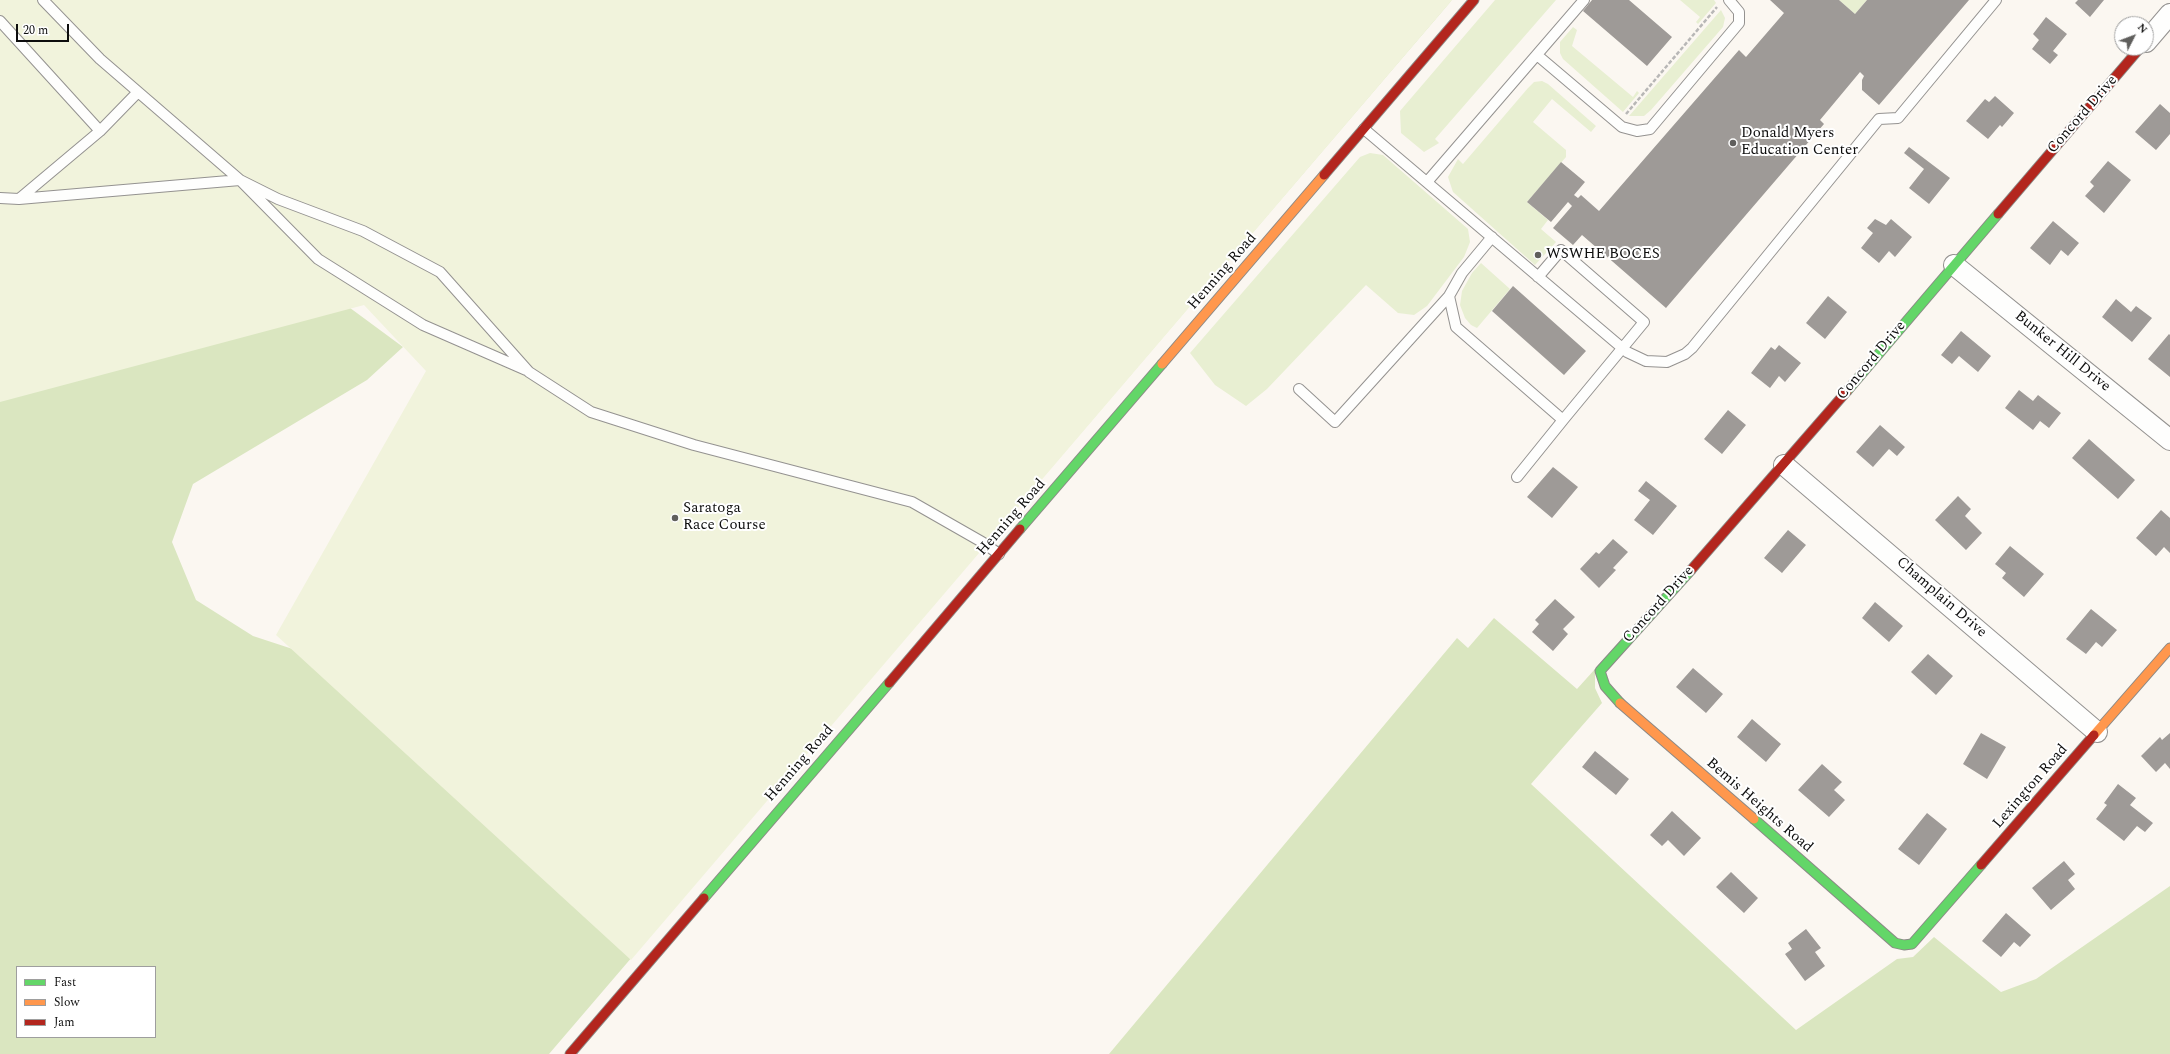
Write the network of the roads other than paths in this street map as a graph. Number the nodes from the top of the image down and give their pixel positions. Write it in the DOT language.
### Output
graph roads {
  1 [pos="43,0"];
  2 [pos="1474,0"];
  3 [pos="1584,0"];
  4 [pos="1729,0"];
  5 [pos="1996,0"];
  6 [pos="2170,14"];
  7 [pos="0,21"];
  8 [pos="2154,33"];
  9 [pos="1537,55"];
  10 [pos="2133,56"];
  11 [pos="138,92"];
  12 [pos="1364,129"];
  13 [pos="100,131"];
  14 [pos="240,180"];
  15 [pos="1427,182"];
  16 [pos="0,198"];
  17 [pos="19,199"];
  18 [pos="1492,237"];
  19 [pos="1954,265"];
  20 [pos="1538,276"];
  21 [pos="1449,296"];
  22 [pos="1623,348"];
  23 [pos="529,372"];
  24 [pos="1299,389"];
  25 [pos="1563,420"];
  26 [pos="2170,440"];
  27 [pos="1784,464"];
  28 [pos="1517,477"];
  29 [pos="1000,554"];
  30 [pos="2170,648"];
  31 [pos="1600,671"];
  32 [pos="2097,732"];
  33 [pos="1912,944"];
  34 [pos="570,1054"];
  1 -- 11 [label="lane"];
  2 -- 12 [label="street, Henning Road"];
  3 -- 9 [label="lane"];
  4 -- 9 [label="lane"];
  5 -- 22 [label="lane"];
  6 -- 8 [label="street"];
  7 -- 13 [label="lane"];
  9 -- 15 [label="lane"];
  10 -- 19 [label="street, Concord Drive"];
  11 -- 13 [label="lane"];
  11 -- 14 [label="lane"];
  12 -- 15 [label="lane"];
  12 -- 29 [label="street, Henning Road"];
  13 -- 17 [label="lane"];
  14 -- 17 [label="lane"];
  14 -- 23 [label="lane"];
  14 -- 23 [label="lane"];
  15 -- 18 [label="lane"];
  16 -- 17 [label="lane"];
  18 -- 20 [label="lane"];
  18 -- 21 [label="lane"];
  19 -- 26 [label="street, Bunker Hill Drive"];
  19 -- 27 [label="street, Concord Drive"];
  20 -- 22 [label="lane"];
  20 -- 22 [label="lane"];
  21 -- 24 [label="lane"];
  21 -- 25 [label="lane"];
  22 -- 25 [label="lane"];
  23 -- 29 [label="lane"];
  25 -- 28 [label="lane"];
  27 -- 31 [label="street, Concord Drive"];
  27 -- 32 [label="street, Champlain Drive"];
  29 -- 34 [label="street, Henning Road"];
  30 -- 32 [label="street, Lexington Road"];
  31 -- 33 [label="street, Bemis Heights Road"];
  32 -- 33 [label="street, Lexington Road"];
}
